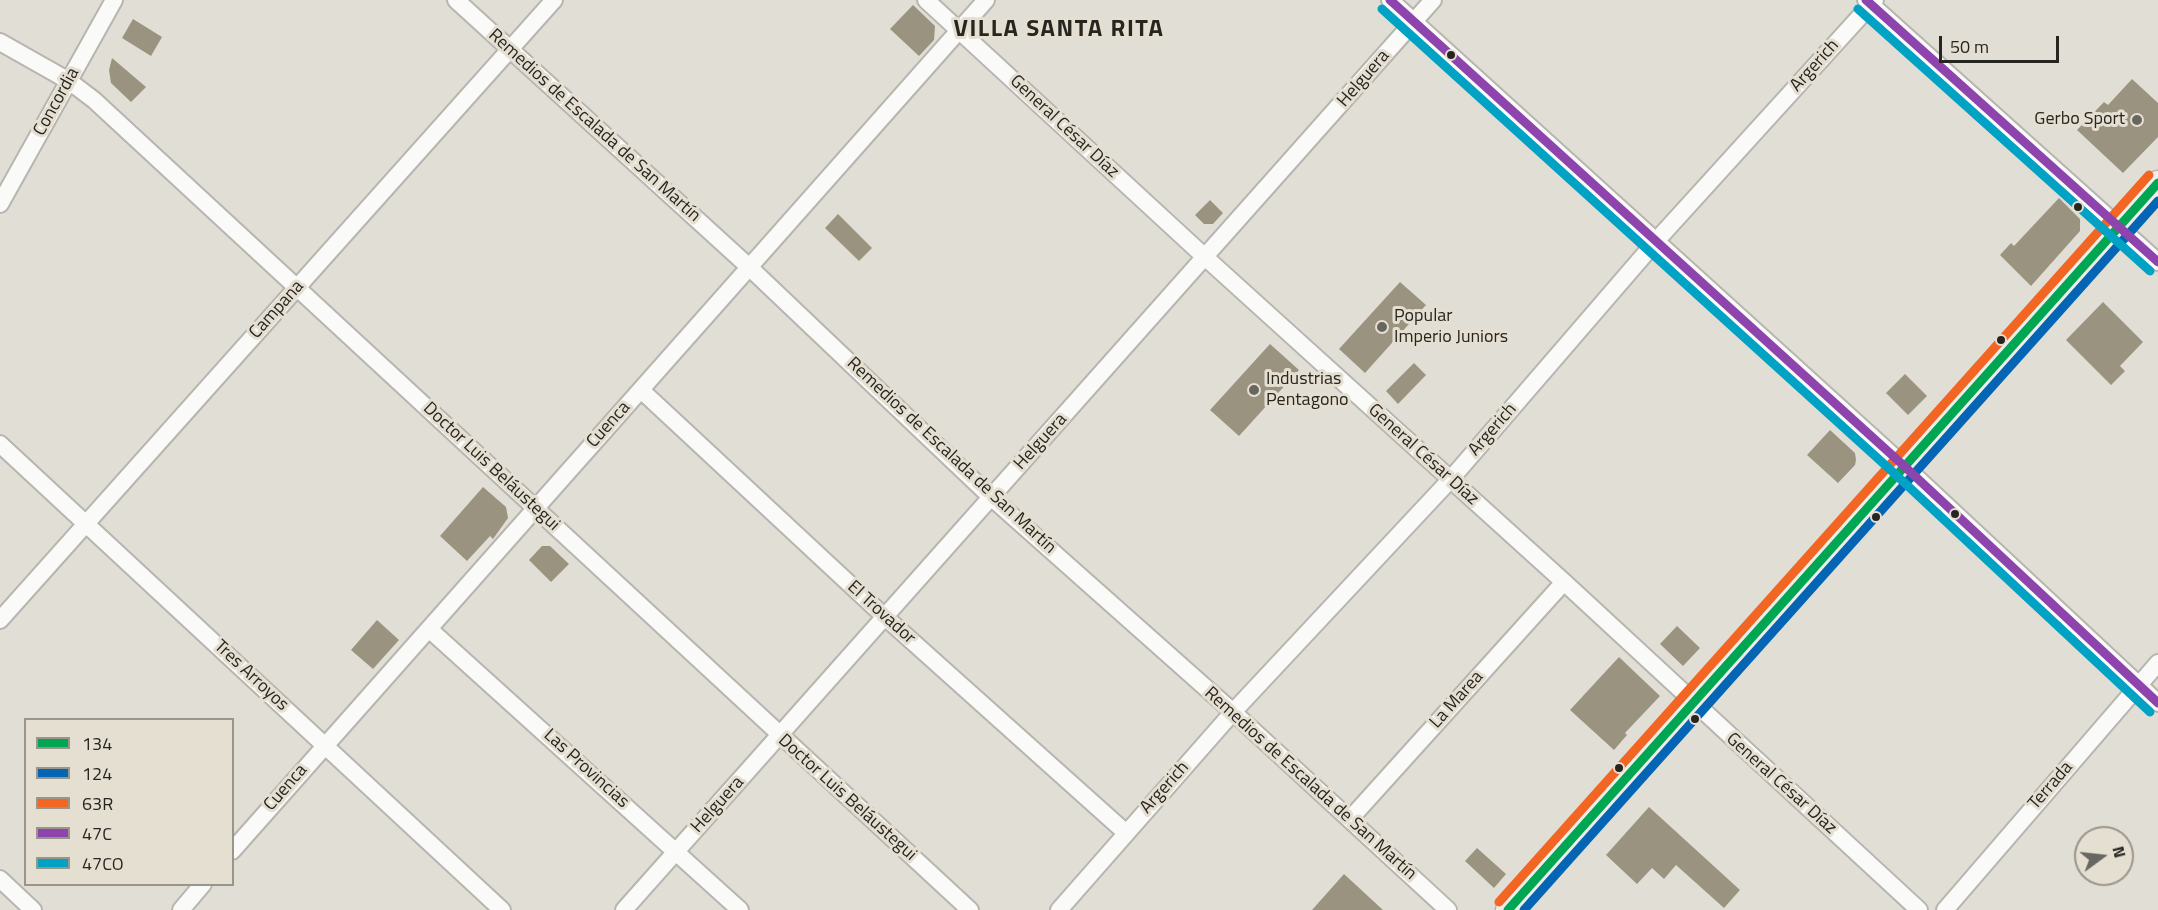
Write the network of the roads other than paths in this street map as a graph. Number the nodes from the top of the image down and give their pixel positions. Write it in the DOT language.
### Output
graph roads {
  1 [pos="114,0"];
  2 [pos="456,0"];
  3 [pos="554,0"];
  4 [pos="926,0"];
  5 [pos="986,0"];
  6 [pos="1390,0"];
  7 [pos="1433,0"];
  8 [pos="1871,2"];
  9 [pos="1413,22"];
  10 [pos="958,30"];
  11 [pos="0,42"];
  12 [pos="511,50"];
  13 [pos="69,81"];
  14 [pos="2158,183"];
  15 [pos="0,204"];
  16 [pos="2119,227"];
  17 [pos="1656,240"];
  18 [pos="1206,258"];
  19 [pos="2158,262"];
  20 [pos="748,266"];
  21 [pos="296,288"];
  22 [pos="641,390"];
  23 [pos="0,444"];
  24 [pos="1903,465"];
  25 [pos="1450,480"];
  26 [pos="992,498"];
  27 [pos="535,507"];
  28 [pos="86,523"];
  29 [pos="1564,582"];
  30 [pos="885,617"];
  31 [pos="0,620"];
  32 [pos="429,629"];
  33 [pos="2158,663"];
  34 [pos="2139,685"];
  35 [pos="2158,703"];
  36 [pos="1693,704"];
  37 [pos="1233,712"];
  38 [pos="779,736"];
  39 [pos="325,744"];
  40 [pos="1350,819"];
  41 [pos="1125,832"];
  42 [pos="234,849"];
  43 [pos="677,850"];
  44 [pos="0,879"];
  45 [pos="202,886"];
  46 [pos="33,910"];
  47 [pos="181,910"];
  48 [pos="502,910"];
  49 [pos="624,910"];
  50 [pos="740,910"];
  51 [pos="970,910"];
  52 [pos="1059,910"];
  53 [pos="1448,910"];
  54 [pos="1508,910"];
  55 [pos="1919,910"];
  56 [pos="1945,910"];
  1 -- 13 [label="street, Concordia"];
  2 -- 12 [label="street, Remedios de Escalada de San Martín"];
  3 -- 12 [label="street, Campana"];
  4 -- 10 [label="street, General César Díaz"];
  5 -- 10 [label="street, Cuenca"];
  6 -- 9 [label="street"];
  7 -- 9 [label="street, Helguera"];
  8 -- 16 [label="street"];
  8 -- 17 [label="street, Argerich"];
  9 -- 17 [label="street"];
  9 -- 18 [label="street, Helguera"];
  10 -- 18 [label="street, General César Díaz"];
  10 -- 20 [label="street, Cuenca"];
  11 -- 13 [label="street, Doctor Luis Beláustegui"];
  12 -- 20 [label="street, Remedios de Escalada de San Martín"];
  12 -- 21 [label="street, Campana"];
  13 -- 15 [label="street, Concordia"];
  13 -- 21 [label="street, Doctor Luis Beláustegui"];
  14 -- 16 [label="main road"];
  16 -- 19 [label="street"];
  16 -- 24 [label="main road"];
  17 -- 24 [label="street"];
  17 -- 25 [label="street, Argerich"];
  18 -- 25 [label="street, General César Díaz"];
  18 -- 26 [label="street, Helguera"];
  20 -- 22 [label="street, Cuenca"];
  20 -- 26 [label="street, Remedios de Escalada de San Martín"];
  21 -- 27 [label="street, Doctor Luis Beláustegui"];
  21 -- 28 [label="street, Campana"];
  22 -- 27 [label="street, Cuenca"];
  22 -- 30 [label="street, El Trovador"];
  23 -- 28 [label="street, Tres Arroyos"];
  24 -- 34 [label="street"];
  24 -- 36 [label="main road"];
  25 -- 29 [label="street, General César Díaz"];
  25 -- 37 [label="street, Argerich"];
  26 -- 30 [label="street, Helguera"];
  26 -- 37 [label="street, Remedios de Escalada de San Martín"];
  27 -- 32 [label="street, Cuenca"];
  27 -- 38 [label="street, Doctor Luis Beláustegui"];
  28 -- 31 [label="street, Campana"];
  28 -- 39 [label="street, Tres Arroyos"];
  29 -- 36 [label="street, General César Díaz"];
  29 -- 40 [label="street, La Marea"];
  30 -- 38 [label="street, Helguera"];
  30 -- 41 [label="street, El Trovador"];
  32 -- 39 [label="street, Cuenca"];
  32 -- 43 [label="street, Las Provincias"];
  33 -- 34 [label="street, Terrada"];
  34 -- 35 [label="street"];
  34 -- 56 [label="street, Terrada"];
  36 -- 54 [label="main road"];
  36 -- 55 [label="street, General César Díaz"];
  37 -- 40 [label="street, Remedios de Escalada de San Martín"];
  37 -- 41 [label="street, Argerich"];
  38 -- 43 [label="street, Helguera"];
  38 -- 51 [label="street, Doctor Luis Beláustegui"];
  39 -- 42 [label="street, Cuenca"];
  39 -- 48 [label="street, Tres Arroyos"];
  40 -- 53 [label="street, Remedios de Escalada de San Martín"];
  41 -- 52 [label="street, Argerich"];
  43 -- 49 [label="street, Helguera"];
  43 -- 50 [label="street, Las Provincias"];
  44 -- 46 [label="street"];
  45 -- 47 [label="street"];
}
